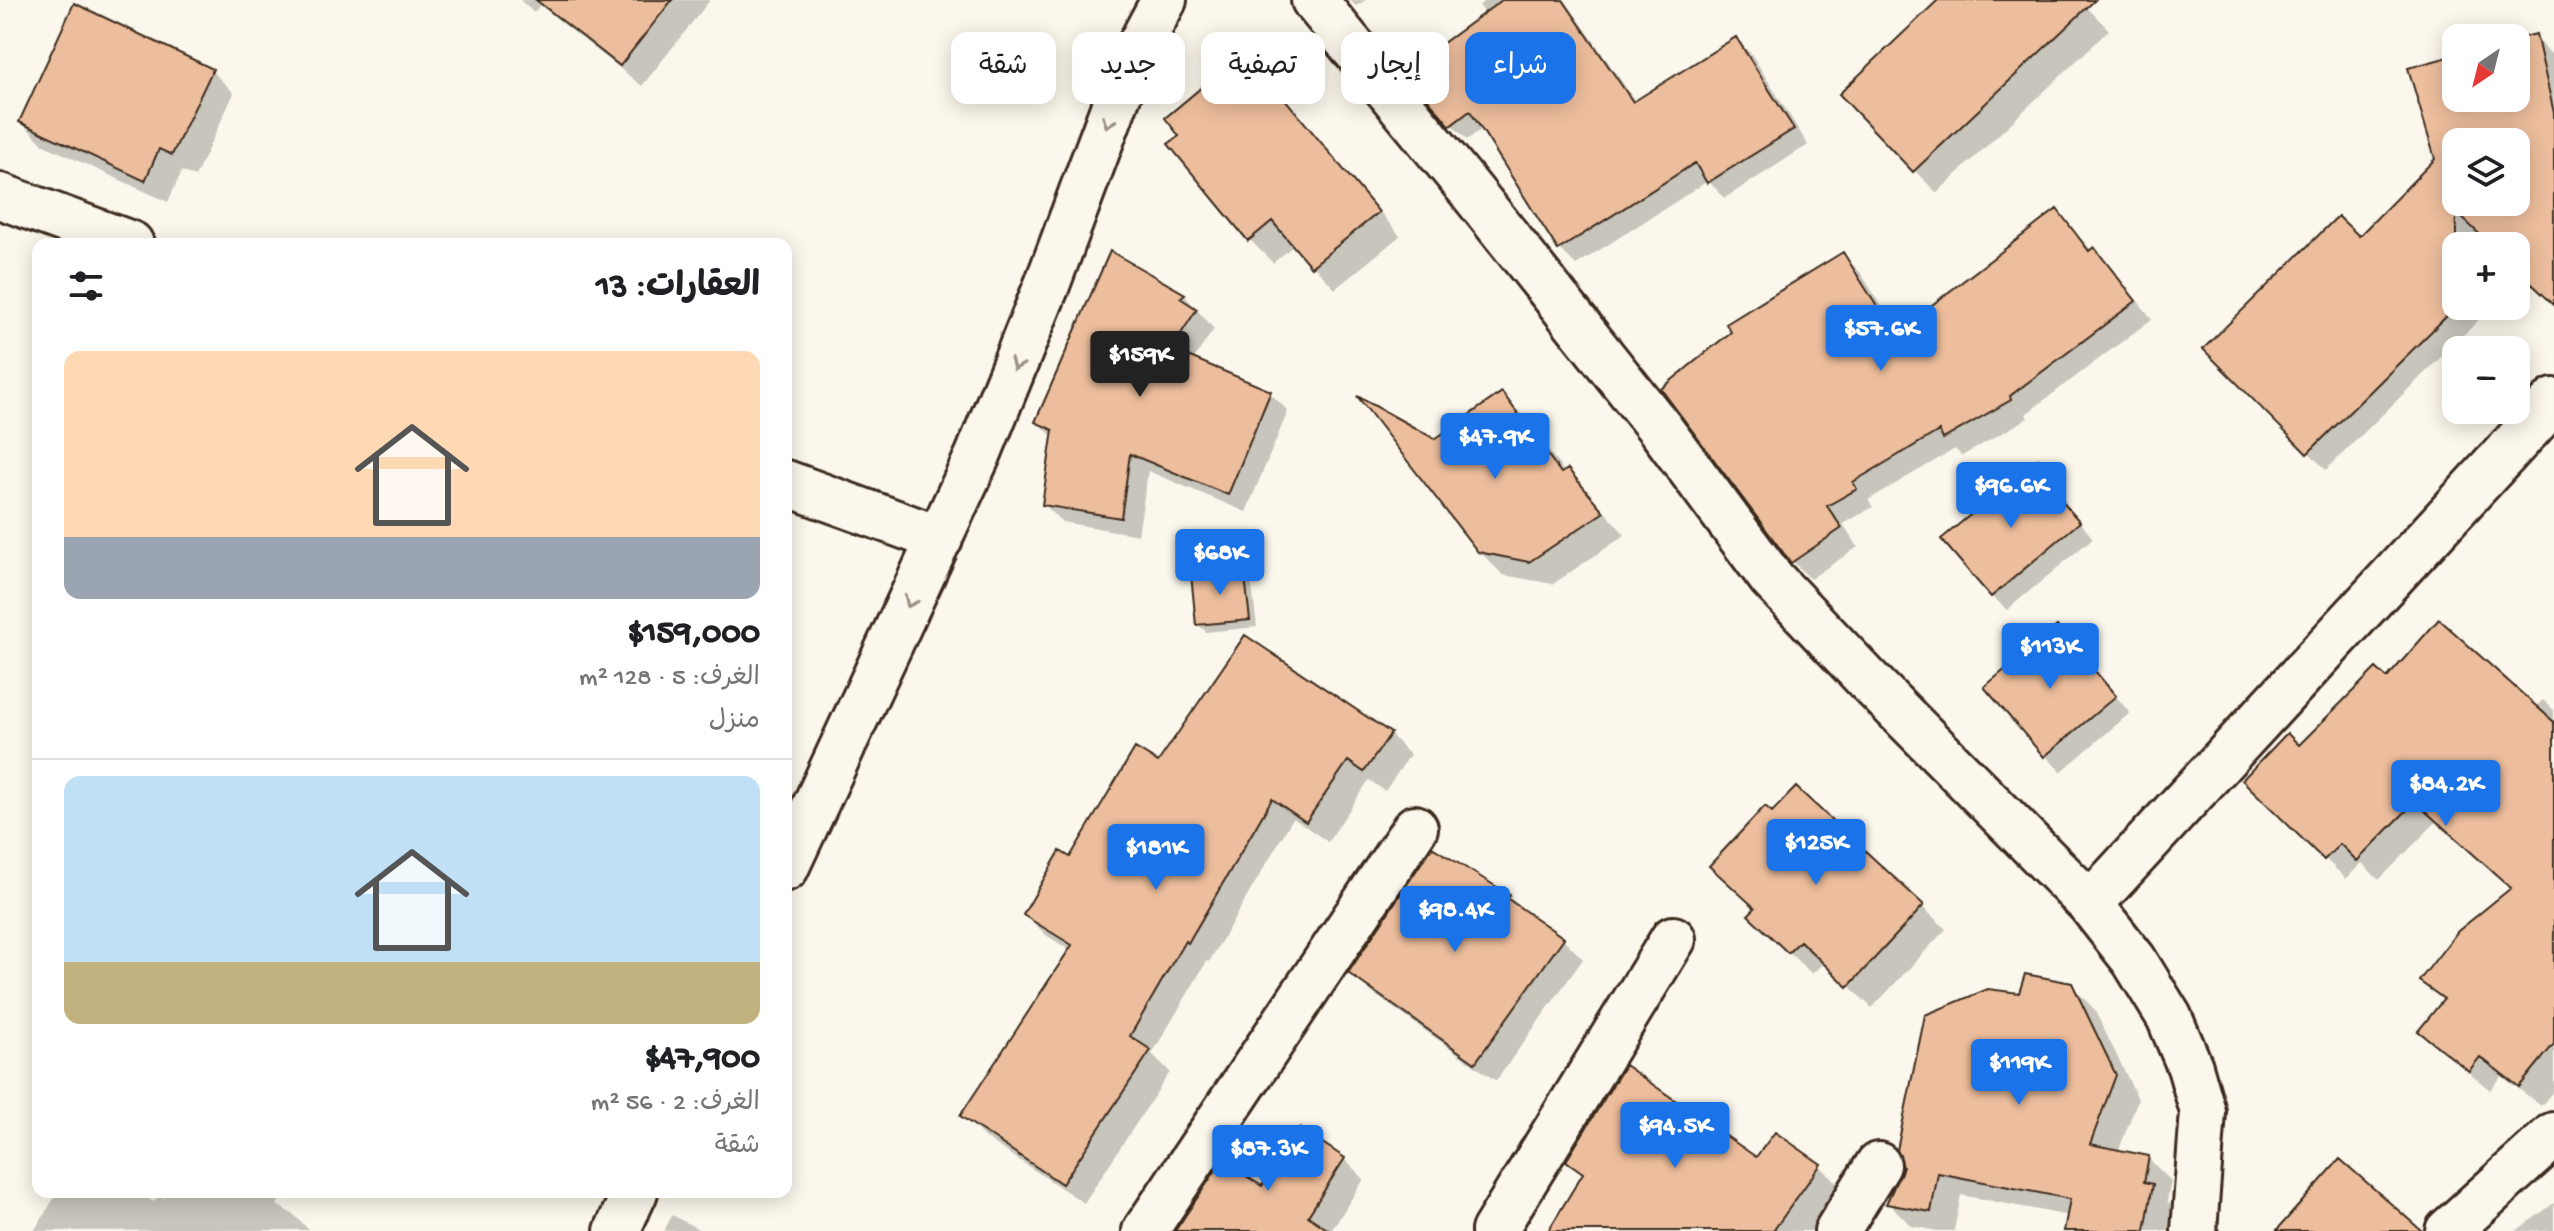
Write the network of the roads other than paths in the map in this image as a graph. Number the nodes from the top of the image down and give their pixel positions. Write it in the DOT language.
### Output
graph roads {
  1 [pos="1164,0"];
  2 [pos="1314,0"];
  3 [pos="0,196"];
  4 [pos="115,238"];
  5 [pos="2554,401"];
  6 [pos="792,485"];
  7 [pos="940,539"];
  8 [pos="1415,828"];
  9 [pos="792,855"];
  10 [pos="2090,904"];
  11 [pos="1673,939"];
  12 [pos="2554,1135"];
  13 [pos="1878,1165"];
  14 [pos="632,1198"];
  15 [pos="617,1231"];
  16 [pos="1145,1231"];
  17 [pos="1494,1231"];
  18 [pos="1837,1231"];
  19 [pos="2194,1231"];
  20 [pos="2448,1231"];
  1 -- 7 [label="street, one-way"];
  2 -- 10 [label="street"];
  3 -- 4 [label="street"];
  5 -- 10 [label="street"];
  6 -- 7 [label="street"];
  7 -- 9 [label="street, one-way"];
  8 -- 16 [label="street"];
  10 -- 19 [label="street"];
  11 -- 17 [label="street"];
  12 -- 20 [label="street"];
  13 -- 18 [label="street"];
  14 -- 15 [label="street"];
}
